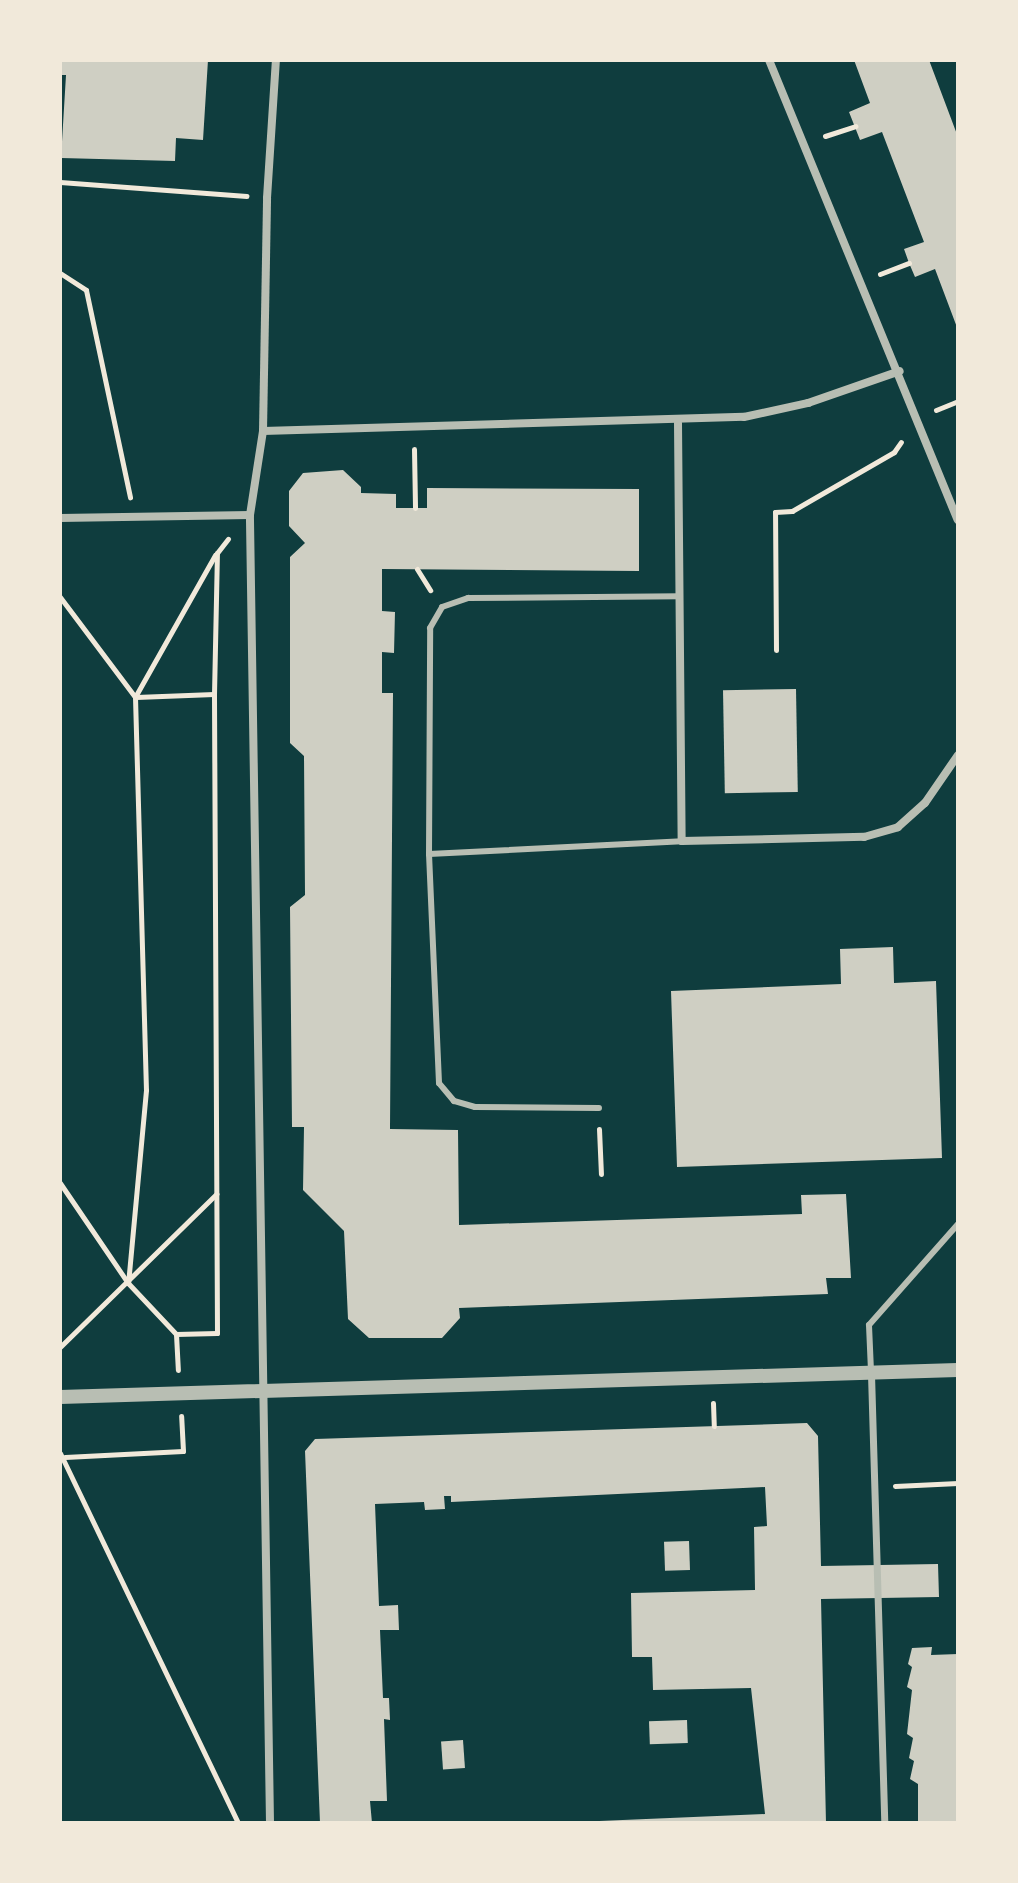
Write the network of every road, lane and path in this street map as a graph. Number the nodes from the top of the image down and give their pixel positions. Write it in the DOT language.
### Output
graph roads {
  1 [pos="276,60"];
  2 [pos="769,60"];
  3 [pos="855,126"];
  4 [pos="807,143"];
  5 [pos="60,182"];
  6 [pos="267,198"];
  7 [pos="909,263"];
  8 [pos="60,273"];
  9 [pos="863,282"];
  10 [pos="900,371"];
  11 [pos="958,401"];
  12 [pos="918,417"];
  13 [pos="678,423"];
  14 [pos="414,428"];
  15 [pos="263,431"];
  16 [pos="415,508"];
  17 [pos="250,515"];
  18 [pos="60,518"];
  19 [pos="135,518"];
  20 [pos="958,520"];
  21 [pos="217,553"];
  22 [pos="680,596"];
  23 [pos="60,597"];
  24 [pos="776,650"];
  25 [pos="214,694"];
  26 [pos="135,697"];
  27 [pos="958,755"];
  28 [pos="682,841"];
  29 [pos="429,854"];
  30 [pos="599,1108"];
  31 [pos="601,1174"];
  32 [pos="60,1183"];
  33 [pos="217,1193"];
  34 [pos="958,1224"];
  35 [pos="128,1283"];
  36 [pos="176,1334"];
  37 [pos="60,1347"];
  38 [pos="958,1370"];
  39 [pos="871,1374"];
  40 [pos="262,1389"];
  41 [pos="179,1393"];
  42 [pos="60,1397"];
  43 [pos="62,1455"];
  44 [pos="958,1483"];
  45 [pos="872,1487"];
  46 [pos="238,1823"];
  47 [pos="270,1823"];
  48 [pos="884,1823"];
  1 -- 6 [label="street"];
  2 -- 4 [label="street"];
  3 -- 4 [label="path"];
  4 -- 9 [label="street"];
  5 -- 6 [label="path"];
  6 -- 15 [label="street"];
  7 -- 9 [label="path"];
  8 -- 19 [label="path"];
  9 -- 10 [label="street"];
  10 -- 12 [label="street"];
  10 -- 13 [label="street"];
  11 -- 12 [label="path"];
  12 -- 20 [label="street"];
  12 -- 24 [label="path"];
  13 -- 14 [label="street"];
  13 -- 22 [label="street"];
  14 -- 15 [label="street"];
  14 -- 16 [label="path"];
  15 -- 17 [label="street"];
  17 -- 19 [label="street"];
  17 -- 21 [label="path"];
  17 -- 40 [label="street"];
  18 -- 19 [label="street"];
  21 -- 25 [label="path"];
  21 -- 26 [label="path"];
  22 -- 28 [label="street"];
  22 -- 29 [label="lane"];
  23 -- 26 [label="path"];
  25 -- 26 [label="path"];
  25 -- 33 [label="path"];
  26 -- 35 [label="path"];
  27 -- 28 [label="street"];
  28 -- 29 [label="lane"];
  29 -- 30 [label="lane"];
  30 -- 31 [label="path"];
  32 -- 35 [label="path"];
  33 -- 35 [label="path"];
  33 -- 36 [label="path"];
  34 -- 39 [label="lane"];
  35 -- 36 [label="path"];
  35 -- 37 [label="path"];
  36 -- 41 [label="path"];
  38 -- 39 [label="street"];
  39 -- 40 [label="street"];
  39 -- 45 [label="street"];
  40 -- 41 [label="street"];
  40 -- 47 [label="street"];
  41 -- 42 [label="street"];
  41 -- 43 [label="path"];
  43 -- 46 [label="path"];
  44 -- 45 [label="path"];
  45 -- 48 [label="street"];
}
